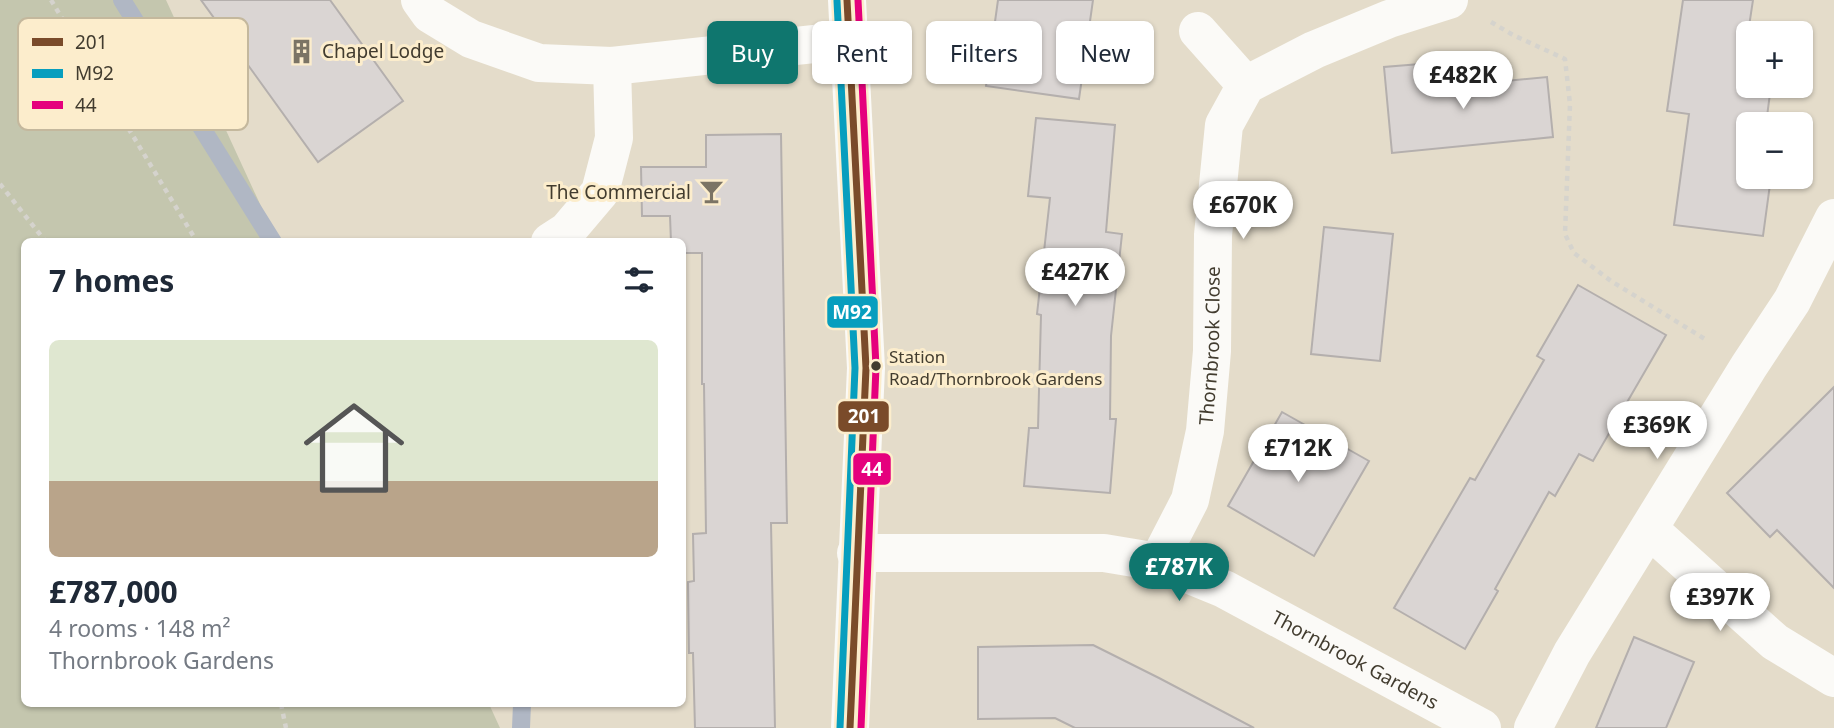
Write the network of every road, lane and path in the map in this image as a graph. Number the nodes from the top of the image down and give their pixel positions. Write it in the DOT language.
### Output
graph roads {
  1 [pos="51,0"];
  2 [pos="420,0"];
  3 [pos="847,0"];
  4 [pos="1449,0"];
  5 [pos="1386,10"];
  6 [pos="62,18"];
  7 [pos="849,21"];
  8 [pos="1489,21"];
  9 [pos="1198,31"];
  10 [pos="812,44"];
  11 [pos="612,66"];
  12 [pos="853,84"];
  13 [pos="1246,85"];
  14 [pos="129,130"];
  15 [pos="0,184"];
  16 [pos="1834,218"];
  17 [pos="43,238"];
  18 [pos="195,238"];
  19 [pos="556,238"];
  20 [pos="1749,366"];
  21 [pos="1650,530"];
  22 [pos="856,553"];
  23 [pos="1158,562"];
  24 [pos="1834,678"];
  25 [pos="282,707"];
  26 [pos="286,728"];
  27 [pos="850,728"];
  28 [pos="1482,728"];
  29 [pos="1534,728"];
  1 -- 6 [label="path"];
  2 -- 11 [label="street"];
  3 -- 7 [label="street"];
  4 -- 5 [label="street"];
  5 -- 13 [label="street"];
  8 -- 20 [label="path"];
  9 -- 13 [label="street"];
  10 -- 11 [label="street"];
  11 -- 19 [label="street"];
  12 -- 22 [label="street"];
  13 -- 23 [label="street, Thornbrook Close"];
  14 -- 18 [label="path"];
  15 -- 17 [label="path"];
  16 -- 20 [label="street"];
  20 -- 21 [label="street"];
  21 -- 24 [label="street"];
  21 -- 29 [label="street"];
  22 -- 23 [label="street, Thornbrook Gardens"];
  22 -- 27 [label="street"];
  23 -- 28 [label="street, Thornbrook Gardens"];
  25 -- 26 [label="path"];
}
